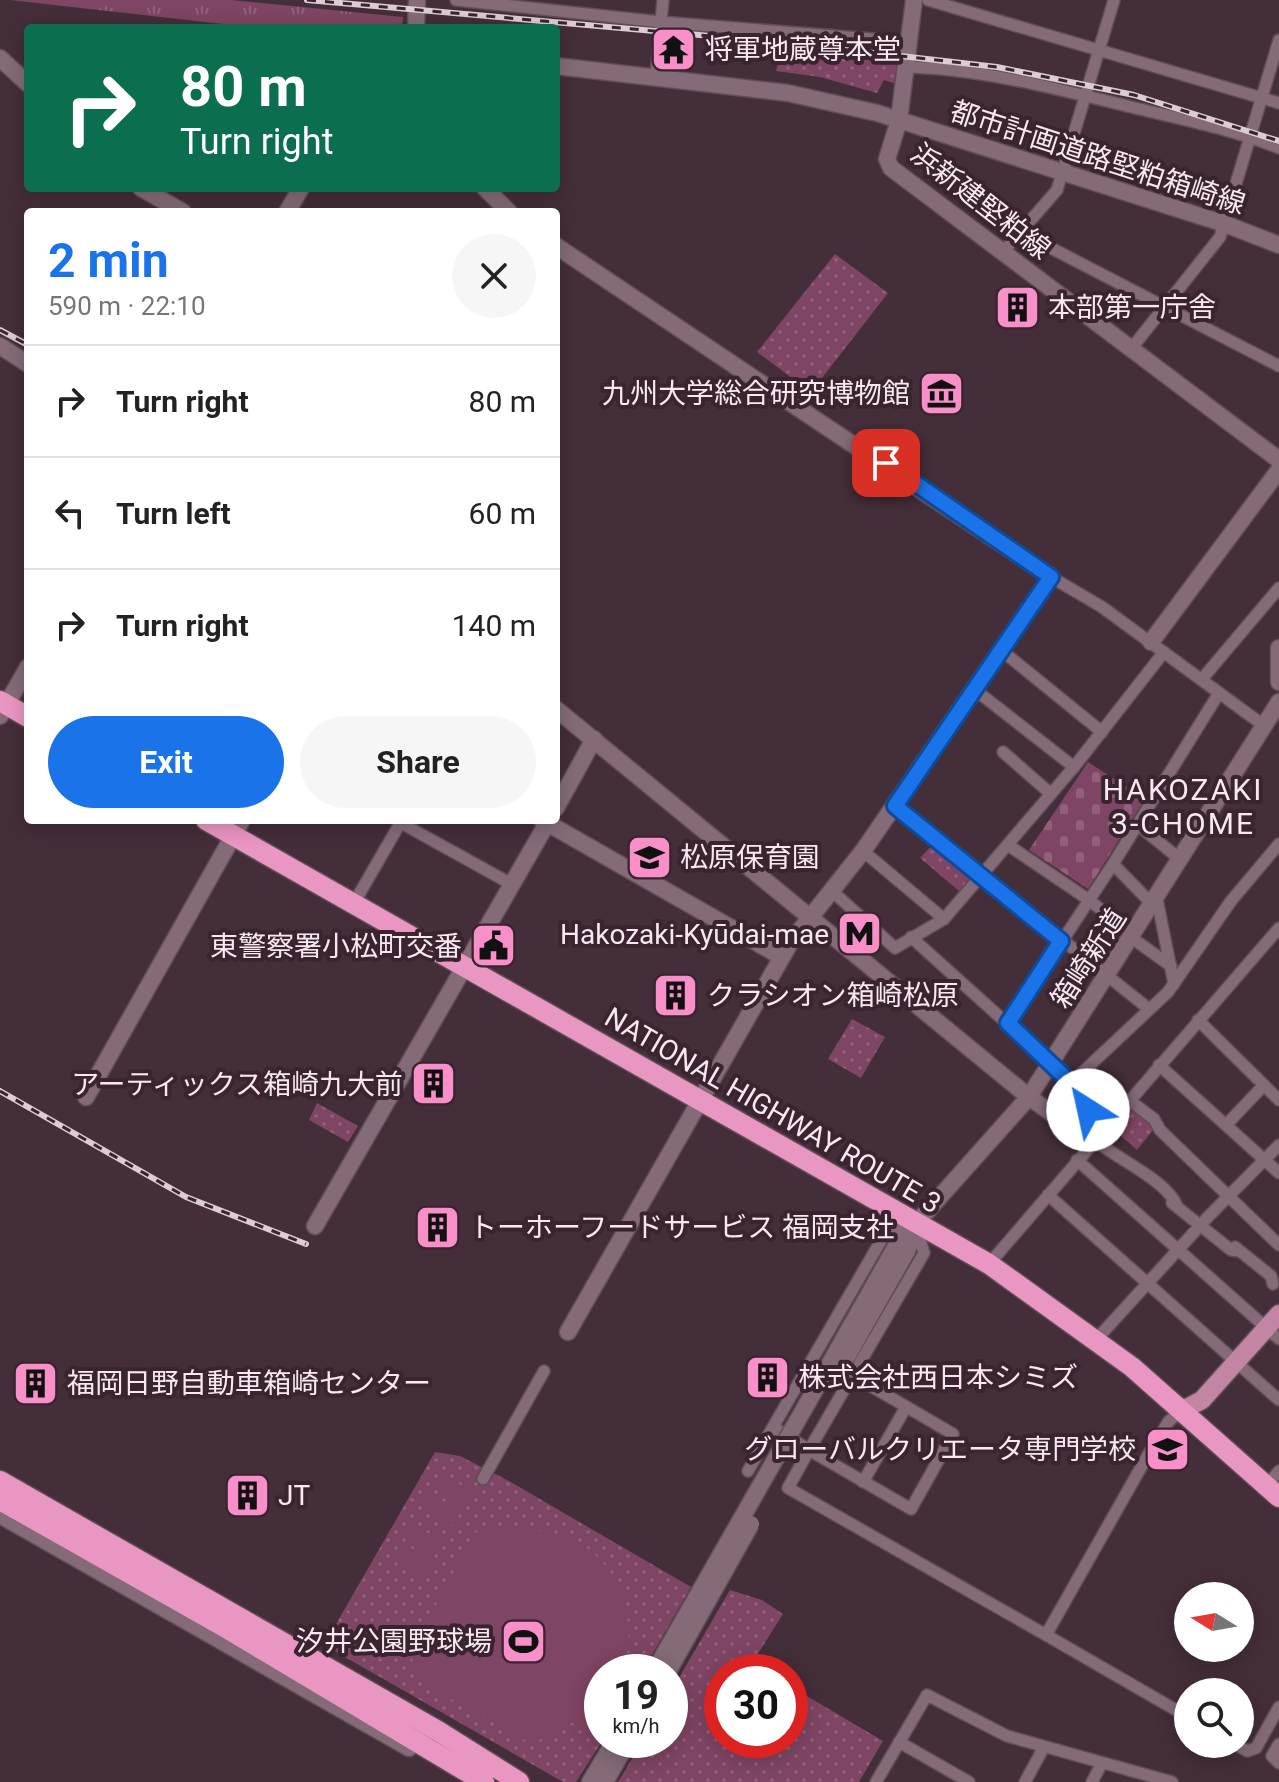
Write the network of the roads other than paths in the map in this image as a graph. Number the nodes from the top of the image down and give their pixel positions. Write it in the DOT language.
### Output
graph roads {
  1 [pos="417,0"];
  2 [pos="456,0"];
  3 [pos="663,0"];
  4 [pos="914,0"];
  5 [pos="928,0"];
  6 [pos="1114,0"];
  7 [pos="661,22"];
  8 [pos="416,24"];
  9 [pos="1279,40"];
  10 [pos="909,42"];
  11 [pos="1099,48"];
  12 [pos="0,58"];
  13 [pos="560,66"];
  14 [pos="907,67"];
  15 [pos="656,76"];
  16 [pos="24,80"];
  17 [pos="1262,95"];
  18 [pos="1086,96"];
  19 [pos="1279,103"];
  20 [pos="899,120"];
  21 [pos="1250,137"];
  22 [pos="1279,148"];
  23 [pos="1064,172"];
  24 [pos="148,192"];
  25 [pos="489,192"];
  26 [pos="176,208"];
  27 [pos="505,208"];
  28 [pos="1225,224"];
  29 [pos="1020,232"];
  30 [pos="1279,245"];
  31 [pos="560,249"];
  32 [pos="1003,252"];
  33 [pos="1165,305"];
  34 [pos="0,346"];
  35 [pos="1131,349"];
  36 [pos="24,361"];
  37 [pos="1279,366"];
  38 [pos="1279,460"];
  39 [pos="1279,470"];
  40 [pos="1051,577"];
  41 [pos="1279,588"];
  42 [pos="1158,647"];
  43 [pos="1279,648"];
  44 [pos="1001,650"];
  45 [pos="24,673"];
  46 [pos="1202,679"];
  47 [pos="1279,682"];
  48 [pos="974,689"];
  49 [pos="1219,693"];
  50 [pos="1279,702"];
  51 [pos="2,707"];
  52 [pos="560,712"];
  53 [pos="24,715"];
  54 [pos="1263,725"];
  55 [pos="1102,732"];
  56 [pos="594,739"];
  57 [pos="1003,752"];
  58 [pos="1074,767"];
  59 [pos="1051,794"];
  60 [pos="560,799"];
  61 [pos="895,806"];
  62 [pos="401,824"];
  63 [pos="406,824"];
  64 [pos="546,824"];
  65 [pos="559,824"];
  66 [pos="1138,825"];
  67 [pos="238,828"];
  68 [pos="1279,844"];
  69 [pos="1008,845"];
  70 [pos="863,851"];
  71 [pos="1181,860"];
  72 [pos="1113,864"];
  73 [pos="983,877"];
  74 [pos="513,885"];
  75 [pos="832,891"];
  76 [pos="1089,900"];
  77 [pos="1155,902"];
  78 [pos="354,903"];
  79 [pos="809,919"];
  80 [pos="944,919"];
  81 [pos="1279,928"];
  82 [pos="911,937"];
  83 [pos="1132,937"];
  84 [pos="1061,941"];
  85 [pos="782,957"];
  86 [pos="1171,966"];
  87 [pos="467,968"];
  88 [pos="1106,977"];
  89 [pos="1174,984"];
  90 [pos="1149,1009"];
  91 [pos="1198,1020"];
  92 [pos="1008,1023"];
  93 [pos="1051,1063"];
  94 [pos="1159,1065"];
  95 [pos="1071,1083"];
  96 [pos="1264,1085"];
  97 [pos="86,1097"];
  98 [pos="1029,1097"];
  99 [pos="1129,1100"];
  100 [pos="1279,1100"];
  101 [pos="701,1101"];
  102 [pos="1227,1124"];
  103 [pos="1104,1129"];
  104 [pos="1093,1143"];
  105 [pos="1279,1145"];
  106 [pos="1265,1159"];
  107 [pos="1077,1160"];
  108 [pos="1279,1173"];
  109 [pos="1048,1195"];
  110 [pos="1229,1195"];
  111 [pos="315,1226"];
  112 [pos="916,1226"];
  113 [pos="1200,1226"];
  114 [pos="1279,1245"];
  115 [pos="1178,1249"];
  116 [pos="989,1264"];
  117 [pos="1146,1284"];
  118 [pos="1276,1286"];
  119 [pos="1275,1327"];
  120 [pos="568,1332"];
  121 [pos="1095,1341"];
  122 [pos="1239,1363"];
  123 [pos="544,1371"];
  124 [pos="852,1375"];
  125 [pos="1279,1400"];
  126 [pos="906,1407"];
  127 [pos="1183,1410"];
  128 [pos="773,1427"];
  129 [pos="809,1450"];
  130 [pos="748,1471"];
  131 [pos="483,1479"];
  132 [pos="0,1482"];
  133 [pos="863,1482"];
  134 [pos="1275,1485"];
  135 [pos="0,1500"];
  136 [pos="0,1515"];
  137 [pos="1046,1635"];
  138 [pos="673,1654"];
  139 [pos="1279,1707"];
  140 [pos="1174,1709"];
  141 [pos="899,1742"];
  142 [pos="1279,1744"];
  143 [pos="1044,1747"];
  144 [pos="1254,1749"];
  145 [pos="604,1758"];
  146 [pos="619,1758"];
  147 [pos="1102,1763"];
  148 [pos="1279,1763"];
  149 [pos="1152,1780"];
  150 [pos="470,1782"];
  151 [pos="484,1782"];
  152 [pos="506,1782"];
  153 [pos="519,1782"];
  154 [pos="532,1782"];
  155 [pos="590,1782"];
  156 [pos="605,1782"];
  157 [pos="876,1782"];
  158 [pos="969,1782"];
  159 [pos="1025,1782"];
  160 [pos="1092,1782"];
  161 [pos="1169,1782"];
  1 -- 8 [label="street"];
  2 -- 7 [label="street"];
  3 -- 7 [label="street"];
  4 -- 10 [label="street"];
  5 -- 11 [label="street"];
  6 -- 11 [label="street"];
  7 -- 10 [label="street"];
  7 -- 15 [label="street"];
  9 -- 17 [label="street"];
  10 -- 14 [label="street"];
  11 -- 17 [label="street"];
  11 -- 18 [label="street"];
  12 -- 16 [label="street"];
  13 -- 15 [label="street, 浜新建堅粕線"];
  14 -- 18 [label="street"];
  14 -- 20 [label="street"];
  15 -- 20 [label="street, 浜新建堅粕線"];
  17 -- 19 [label="street"];
  17 -- 21 [label="street"];
  18 -- 21 [label="street"];
  18 -- 23 [label="street"];
  20 -- 23 [label="street, 都市計画道路堅粕箱崎線"];
  20 -- 32 [label="street, 浜新建堅粕線"];
  21 -- 22 [label="street"];
  21 -- 28 [label="street"];
  23 -- 28 [label="street, 都市計画道路堅粕箱崎線"];
  23 -- 29 [label="street"];
  24 -- 26 [label="street"];
  25 -- 27 [label="street"];
  28 -- 30 [label="street, 都市計画道路堅粕箱崎線"];
  28 -- 33 [label="street"];
  29 -- 32 [label="street"];
  29 -- 33 [label="street"];
  31 -- 40 [label="street"];
  32 -- 35 [label="street, 浜新建堅粕線"];
  33 -- 35 [label="street"];
  33 -- 37 [label="street"];
  34 -- 36 [label="street"];
  35 -- 38 [label="street, 浜新建堅粕線"];
  39 -- 42 [label="street"];
  40 -- 42 [label="street"];
  40 -- 44 [label="street"];
  41 -- 46 [label="street"];
  42 -- 46 [label="street"];
  42 -- 55 [label="street"];
  43 -- 47 [label="street"];
  44 -- 48 [label="street"];
  44 -- 55 [label="street"];
  45 -- 51 [label="street"];
  46 -- 49 [label="street"];
  48 -- 58 [label="street"];
  48 -- 61 [label="street"];
  49 -- 54 [label="street"];
  49 -- 66 [label="street"];
  50 -- 54 [label="street, 箱崎新道"];
  51 -- 53 [label="highway"];
  52 -- 56 [label="street"];
  54 -- 71 [label="street, 箱崎新道"];
  55 -- 58 [label="street"];
  56 -- 60 [label="street"];
  56 -- 79 [label="street"];
  57 -- 59 [label="street"];
  58 -- 59 [label="street"];
  59 -- 69 [label="street"];
  61 -- 70 [label="street"];
  61 -- 73 [label="street"];
  62 -- 78 [label="street"];
  63 -- 74 [label="street"];
  64 -- 74 [label="street"];
  65 -- 85 [label="street"];
  66 -- 71 [label="street"];
  66 -- 72 [label="street"];
  67 -- 78 [label="highway, NATIONAL HIGHWAY ROUTE 3"];
  67 -- 97 [label="street"];
  68 -- 89 [label="street"];
  69 -- 73 [label="street"];
  69 -- 76 [label="street"];
  70 -- 75 [label="street"];
  70 -- 80 [label="street"];
  71 -- 77 [label="street, 箱崎新道"];
  72 -- 76 [label="street"];
  72 -- 77 [label="street"];
  73 -- 80 [label="street"];
  73 -- 84 [label="street"];
  74 -- 87 [label="street"];
  75 -- 79 [label="street"];
  75 -- 82 [label="street"];
  76 -- 83 [label="street"];
  76 -- 84 [label="street"];
  77 -- 83 [label="street, 箱崎新道"];
  77 -- 86 [label="street"];
  78 -- 87 [label="highway, NATIONAL HIGHWAY ROUTE 3"];
  79 -- 85 [label="street"];
  79 -- 98 [label="street"];
  80 -- 82 [label="street"];
  81 -- 91 [label="street"];
  82 -- 92 [label="street"];
  83 -- 86 [label="street"];
  83 -- 88 [label="street, 箱崎新道"];
  84 -- 88 [label="street"];
  84 -- 92 [label="street"];
  85 -- 101 [label="street"];
  86 -- 89 [label="street"];
  87 -- 101 [label="highway, NATIONAL HIGHWAY ROUTE 3"];
  87 -- 111 [label="street"];
  88 -- 90 [label="street"];
  88 -- 93 [label="street, 箱崎新道"];
  89 -- 90 [label="street"];
  90 -- 95 [label="street"];
  91 -- 94 [label="street"];
  91 -- 96 [label="street"];
  92 -- 93 [label="street"];
  93 -- 95 [label="street"];
  93 -- 98 [label="street, 箱崎新道"];
  94 -- 99 [label="street"];
  94 -- 102 [label="street"];
  95 -- 103 [label="street"];
  96 -- 100 [label="street"];
  96 -- 102 [label="street"];
  98 -- 104 [label="street"];
  98 -- 112 [label="street, 箱崎新道"];
  99 -- 103 [label="street"];
  99 -- 110 [label="street"];
  101 -- 112 [label="highway, NATIONAL HIGHWAY ROUTE 3"];
  101 -- 120 [label="street"];
  102 -- 106 [label="street"];
  103 -- 104 [label="street"];
  104 -- 107 [label="street"];
  104 -- 113 [label="street"];
  105 -- 106 [label="street"];
  106 -- 108 [label="street"];
  106 -- 110 [label="street"];
  107 -- 109 [label="street"];
  107 -- 115 [label="street"];
  109 -- 116 [label="street"];
  109 -- 117 [label="street"];
  110 -- 113 [label="street"];
  110 -- 114 [label="street"];
  112 -- 116 [label="highway, NATIONAL HIGHWAY ROUTE 3"];
  112 -- 124 [label="street"];
  112 -- 128 [label="street"];
  112 -- 138 [label="street, 箱崎新道, bridge"];
  113 -- 115 [label="street"];
  113 -- 118 [label="street"];
  115 -- 117 [label="street"];
  115 -- 119 [label="street"];
  116 -- 121 [label="highway, NATIONAL HIGHWAY ROUTE 3"];
  117 -- 121 [label="street"];
  117 -- 122 [label="street"];
  119 -- 122 [label="main road"];
  121 -- 127 [label="highway, NATIONAL HIGHWAY ROUTE 3"];
  122 -- 125 [label="street"];
  122 -- 127 [label="main road"];
  123 -- 131 [label="street"];
  124 -- 126 [label="street"];
  124 -- 129 [label="street"];
  126 -- 133 [label="street"];
  126 -- 133 [label="street"];
  127 -- 134 [label="highway, NATIONAL HIGHWAY ROUTE 3"];
  127 -- 137 [label="street"];
  128 -- 129 [label="street"];
  128 -- 130 [label="street"];
  129 -- 133 [label="street"];
  129 -- 137 [label="street"];
  132 -- 152 [label="highway"];
  132 -- 153 [label="highway"];
  132 -- 154 [label="street"];
  135 -- 151 [label="highway"];
  136 -- 150 [label="street"];
  137 -- 140 [label="street"];
  139 -- 144 [label="street"];
  141 -- 143 [label="street"];
  141 -- 157 [label="street"];
  141 -- 158 [label="street"];
  142 -- 148 [label="street"];
  143 -- 147 [label="street"];
  143 -- 159 [label="street"];
  145 -- 155 [label="street"];
  146 -- 156 [label="street"];
  147 -- 149 [label="street"];
  147 -- 160 [label="street"];
  149 -- 161 [label="street"];
}
